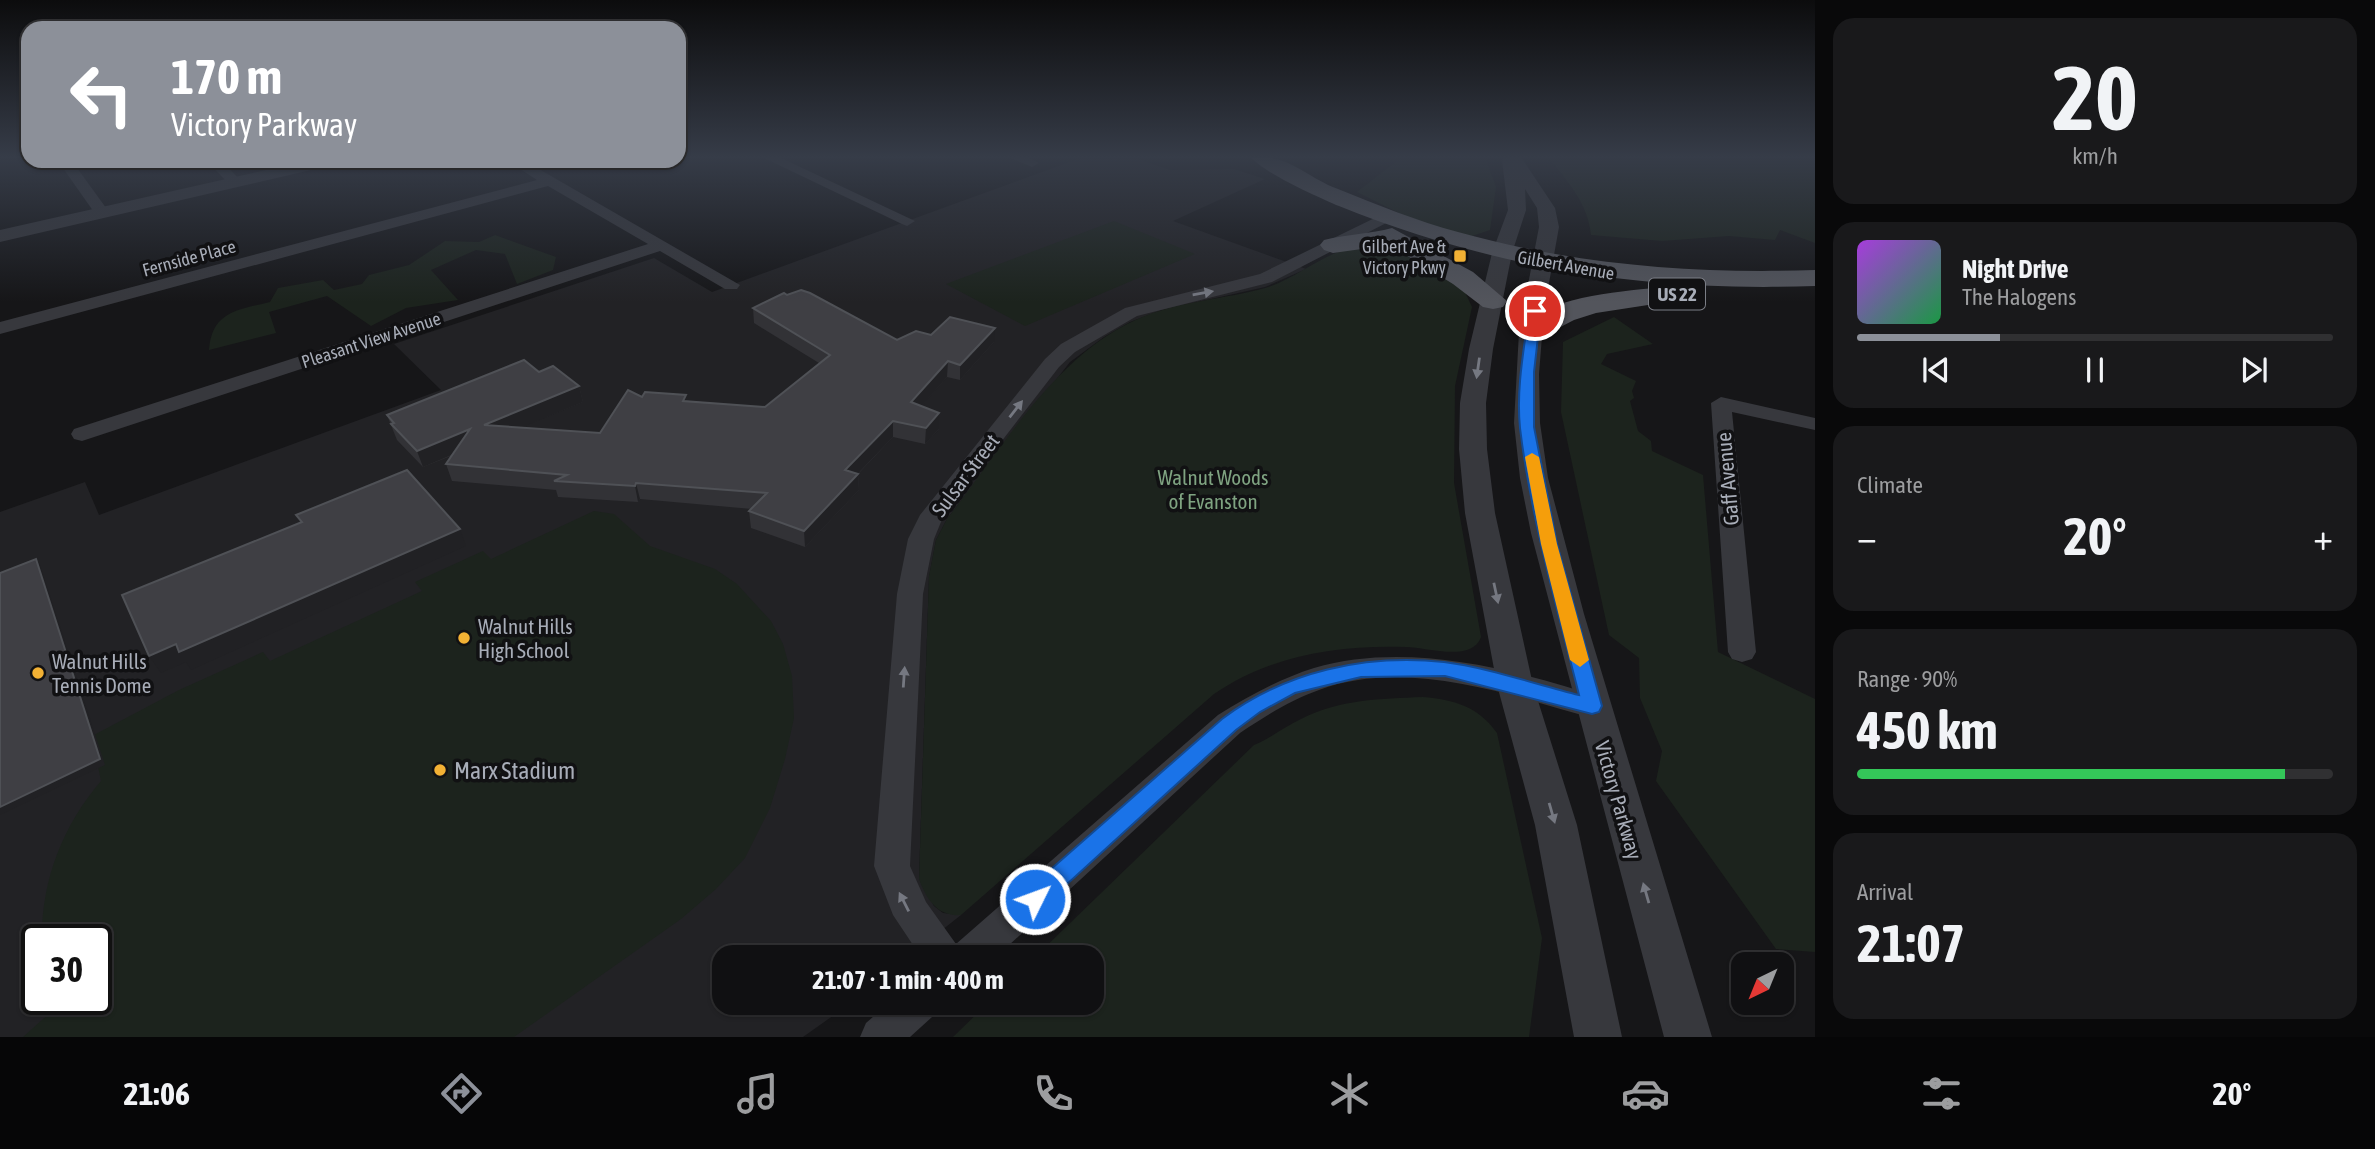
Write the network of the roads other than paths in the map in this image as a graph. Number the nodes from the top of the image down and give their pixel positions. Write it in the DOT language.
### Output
graph roads {
  1 [pos="96,205"];
  2 [pos="131,205"];
  3 [pos="458,205"];
  4 [pos="591,205"];
  5 [pos="873,205"];
  6 [pos="1343,205"];
  7 [pos="1350,205"];
  8 [pos="1517,205"];
  9 [pos="1544,205"];
  10 [pos="101,212"];
  11 [pos="907,221"];
  12 [pos="1378,221"];
  13 [pos="0,236"];
  14 [pos="660,245"];
  15 [pos="1333,245"];
  16 [pos="1414,249"];
  17 [pos="1501,258"];
  18 [pos="1541,267"];
  19 [pos="1815,278"];
  20 [pos="731,285"];
  21 [pos="1673,293"];
  22 [pos="1815,295"];
  23 [pos="1493,301"];
  24 [pos="0,328"];
  25 [pos="1533,330"];
  26 [pos="1815,424"];
  27 [pos="82,434"];
  28 [pos="1742,652"];
  29 [pos="1515,685"];
  30 [pos="1592,706"];
  31 [pos="934,945"];
  32 [pos="983,945"];
  33 [pos="905,1015"];
  34 [pos="880,1037"];
  35 [pos="1598,1037"];
  36 [pos="1688,1037"];
  1 -- 10 [label="street"];
  2 -- 10 [label="street"];
  3 -- 24 [label="street, Fernside Place"];
  4 -- 14 [label="street"];
  5 -- 11 [label="street"];
  6 -- 12 [label="main road, Gilbert Avenue / US 22"];
  7 -- 12 [label="main road, Gilbert Avenue / US 22"];
  8 -- 17 [label="street, Victory Parkway"];
  9 -- 18 [label="street, Victory Parkway"];
  10 -- 13 [label="street"];
  12 -- 15 [label="street, Sulsar Street"];
  12 -- 16 [label="main road"];
  12 -- 17 [label="main road, Gilbert Avenue / US 22"];
  14 -- 20 [label="street"];
  14 -- 27 [label="street, Pleasant View Avenue"];
  15 -- 16 [label="main road"];
  31 -- 15 [label="street, Sulsar Street, one-way"];
  16 -- 23 [label="main road"];
  17 -- 18 [label="main road, Gilbert Avenue / US 22"];
  17 -- 23 [label="street, Victory Parkway"];
  18 -- 19 [label="main road, Gilbert Avenue / US 22"];
  18 -- 21 [label="main road, Gilbert Avenue / US 22"];
  18 -- 25 [label="street, Victory Parkway"];
  21 -- 22 [label="main road, Gilbert Avenue / US 22"];
  21 -- 25 [label="main road"];
  23 -- 29 [label="street, Victory Parkway, one-way"];
  25 -- 30 [label="street, Victory Parkway"];
  26 -- 28 [label="street, Gaff Avenue"];
  29 -- 30 [label="street"];
  29 -- 32 [label="street"];
  29 -- 35 [label="street, Victory Parkway, one-way"];
  36 -- 30 [label="street, Victory Parkway, one-way"];
  33 -- 34 [label="street"];
}
